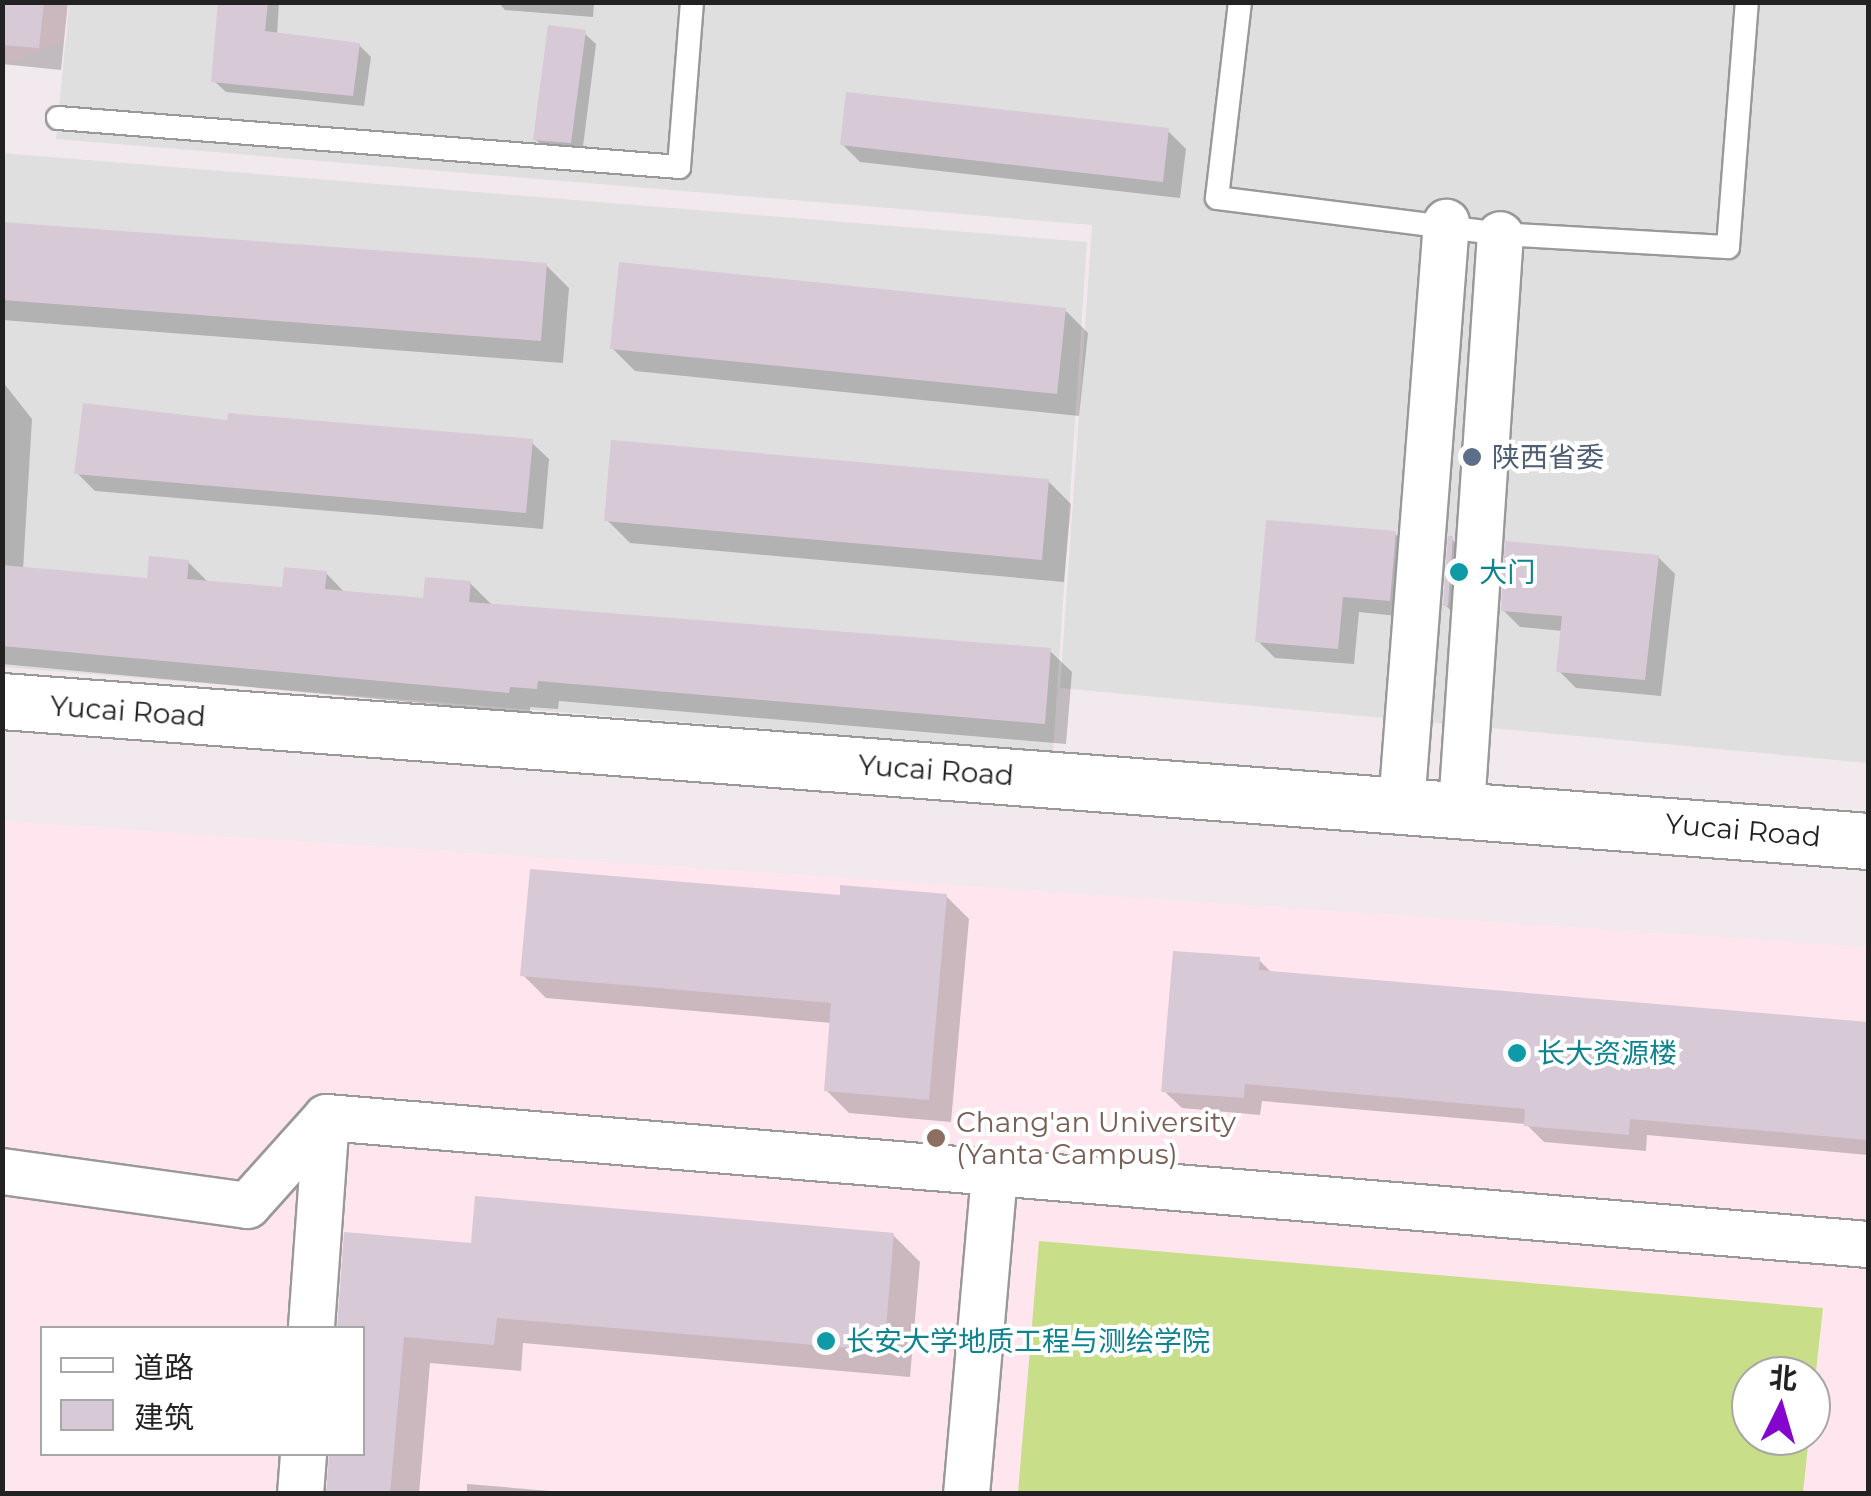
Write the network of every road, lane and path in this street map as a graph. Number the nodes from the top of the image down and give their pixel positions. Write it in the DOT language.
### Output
graph roads {
  1 [pos="692,2"];
  2 [pos="1240,2"];
  3 [pos="1747,2"];
  4 [pos="58,118"];
  5 [pos="1446,222"];
  6 [pos="1500,234"];
  7 [pos="2,701"];
  8 [pos="1400,805"];
  9 [pos="1461,807"];
  10 [pos="1868,841"];
  11 [pos="326,1118"];
  12 [pos="2,1172"];
  13 [pos="994,1175"];
  14 [pos="1868,1244"];
  15 [pos="312,1326"];
  16 [pos="302,1456"];
  17 [pos="300,1494"];
  18 [pos="966,1494"];
  1 -- 4 [label="lane"];
  2 -- 5 [label="lane"];
  3 -- 6 [label="lane"];
  5 -- 6 [label="lane"];
  5 -- 8 [label="street"];
  6 -- 9 [label="street"];
  7 -- 8 [label="street, Yucai Road"];
  8 -- 9 [label="street, Yucai Road"];
  9 -- 10 [label="street, Yucai Road"];
  11 -- 12 [label="street"];
  11 -- 13 [label="street"];
  11 -- 15 [label="street"];
  13 -- 14 [label="street"];
  13 -- 18 [label="street"];
  16 -- 17 [label="street"];
}
